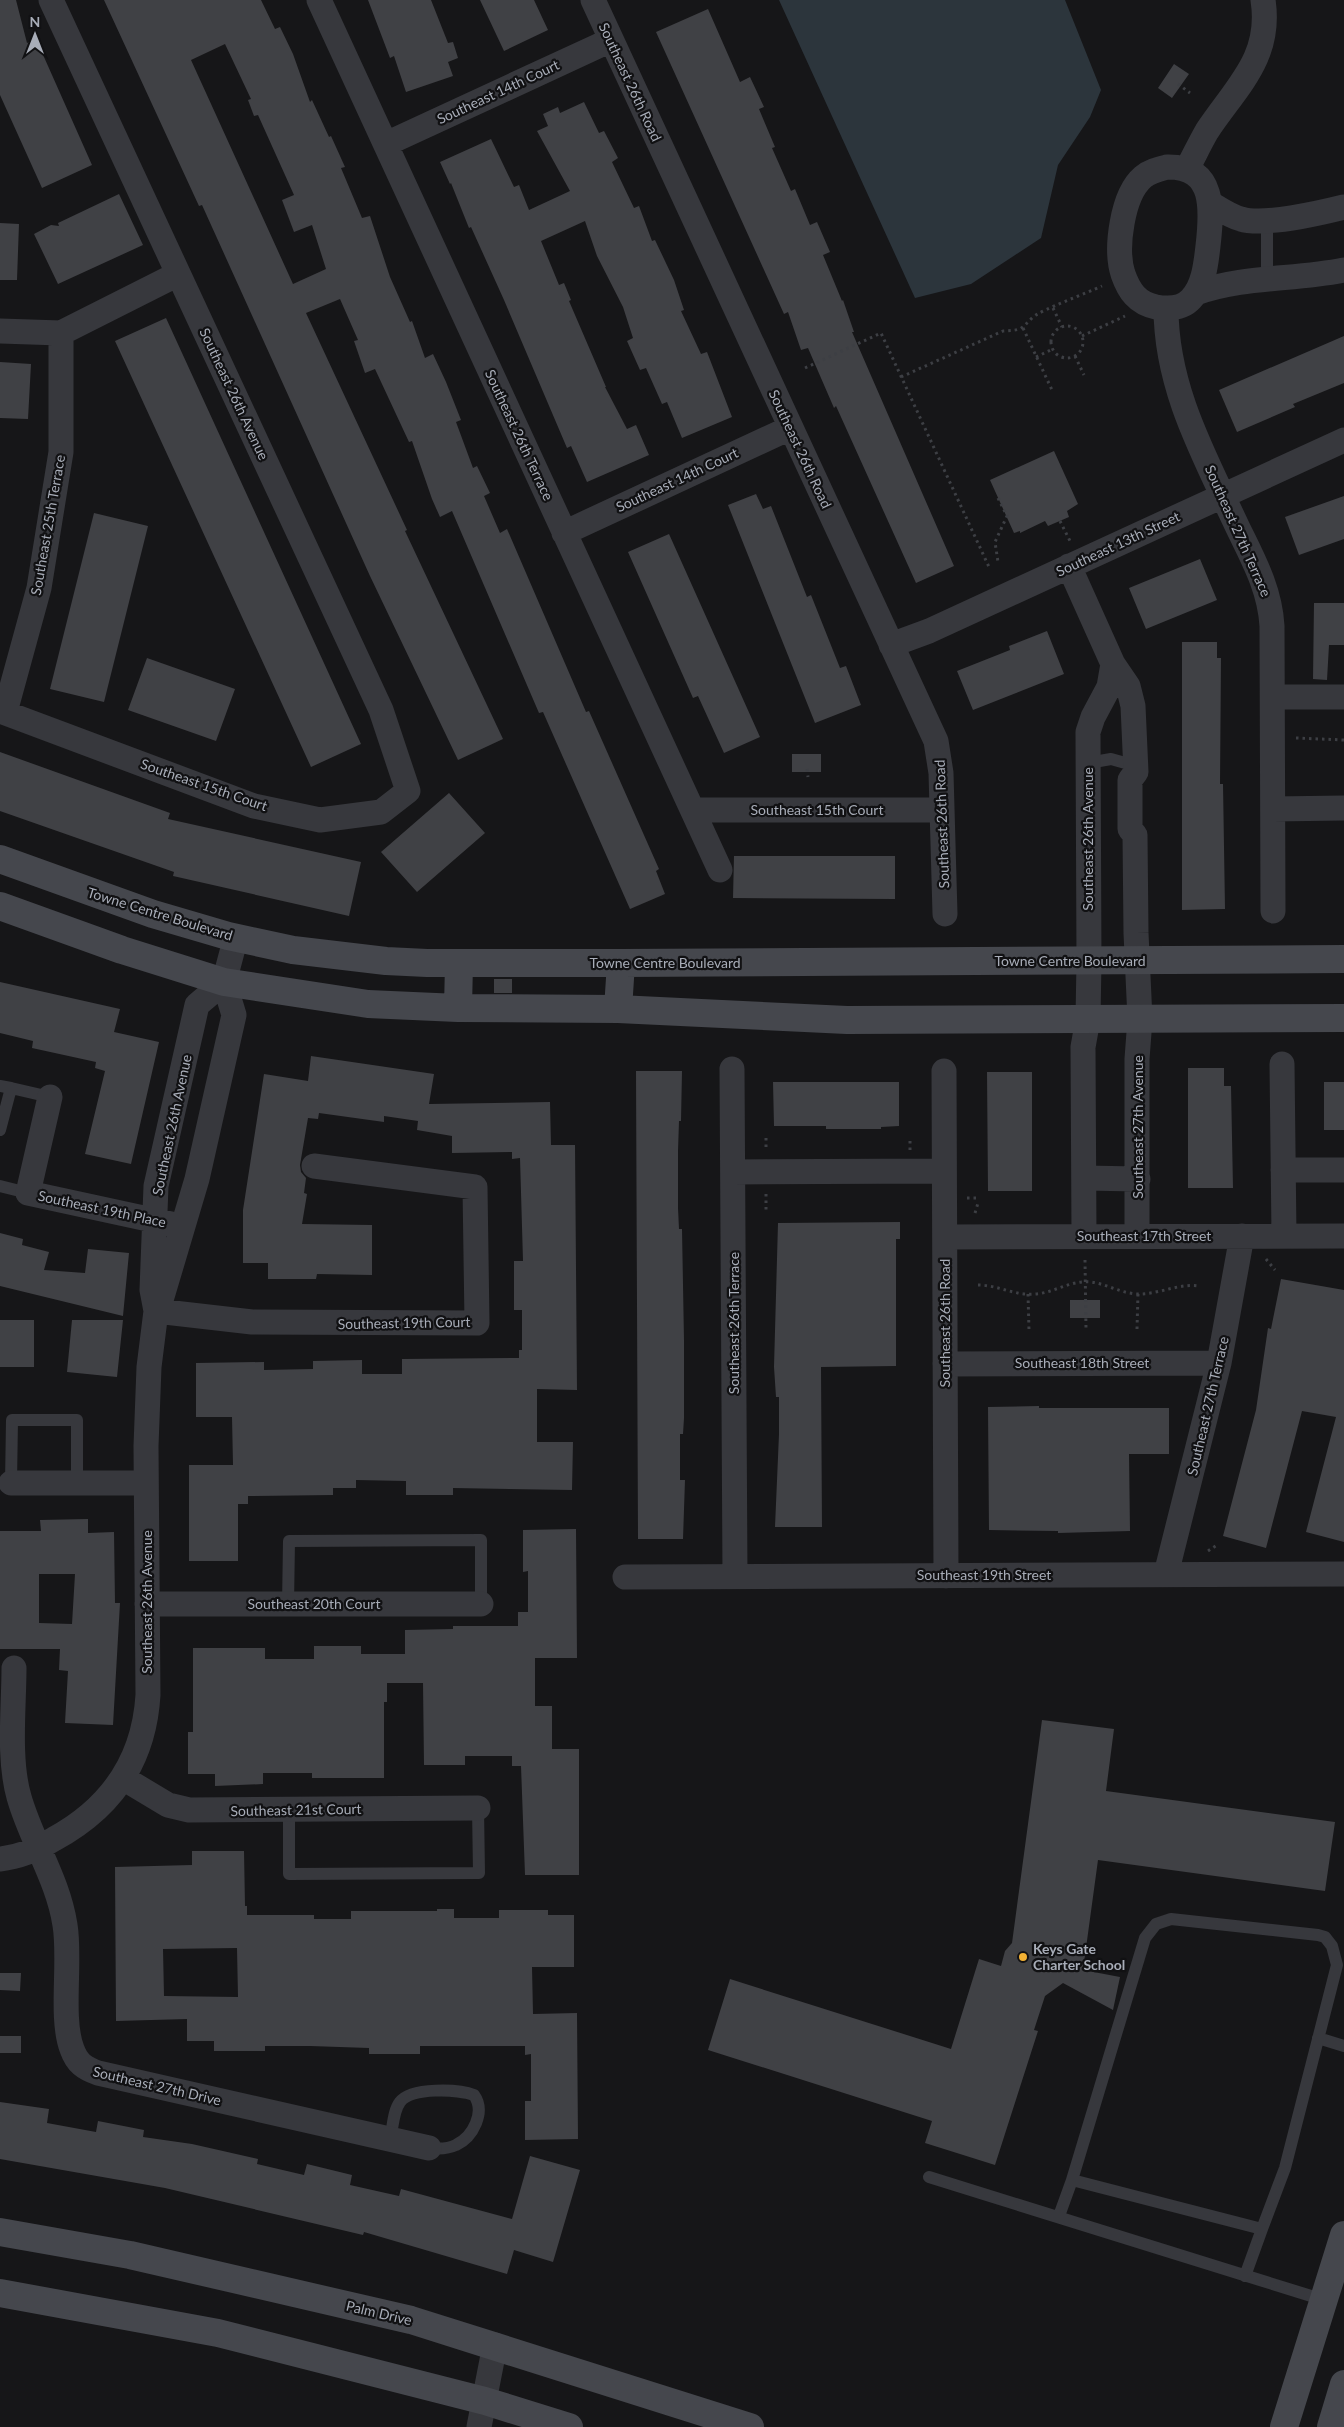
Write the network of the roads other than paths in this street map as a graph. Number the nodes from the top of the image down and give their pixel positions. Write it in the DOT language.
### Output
graph roads {
  1 [pos="51,0"];
  2 [pos="319,0"];
  3 [pos="593,0"];
  4 [pos="1263,0"];
  5 [pos="611,40"];
  6 [pos="386,144"];
  7 [pos="1188,169"];
  8 [pos="1210,203"];
  9 [pos="1344,207"];
  10 [pos="1266,220"];
  11 [pos="1344,225"];
  12 [pos="1344,270"];
  13 [pos="178,274"];
  14 [pos="1266,280"];
  15 [pos="1196,293"];
  16 [pos="1166,308"];
  17 [pos="0,331"];
  18 [pos="61,333"];
  19 [pos="790,428"];
  20 [pos="1344,440"];
  21 [pos="1223,495"];
  22 [pos="564,533"];
  23 [pos="1069,554"];
  24 [pos="891,645"];
  25 [pos="1113,664"];
  26 [pos="1273,697"];
  27 [pos="1344,697"];
  28 [pos="2,712"];
  29 [pos="1088,763"];
  30 [pos="1136,769"];
  31 [pos="408,791"];
  32 [pos="1344,808"];
  33 [pos="1273,809"];
  34 [pos="693,810"];
  35 [pos="942,810"];
  36 [pos="0,860"];
  37 [pos="720,870"];
  38 [pos="0,906"];
  39 [pos="1273,910"];
  40 [pos="945,914"];
  41 [pos="236,937"];
  42 [pos="1344,959"];
  43 [pos="1138,960"];
  44 [pos="1089,961"];
  45 [pos="459,963"];
  46 [pos="621,963"];
  47 [pos="224,982"];
  48 [pos="458,1008"];
  49 [pos="618,1009"];
  50 [pos="1344,1018"];
  51 [pos="1088,1019"];
  52 [pos="1140,1019"];
  53 [pos="1282,1064"];
  54 [pos="732,1069"];
  55 [pos="944,1071"];
  56 [pos="5,1087"];
  57 [pos="50,1097"];
  58 [pos="0,1130"];
  59 [pos="314,1166"];
  60 [pos="1283,1170"];
  61 [pos="1344,1170"];
  62 [pos="944,1171"];
  63 [pos="733,1172"];
  64 [pos="1084,1178"];
  65 [pos="1138,1179"];
  66 [pos="0,1186"];
  67 [pos="28,1193"];
  68 [pos="155,1221"];
  69 [pos="184,1226"];
  70 [pos="1137,1236"];
  71 [pos="1242,1236"];
  72 [pos="1284,1236"];
  73 [pos="1344,1236"];
  74 [pos="945,1237"];
  75 [pos="1085,1247"];
  76 [pos="156,1311"];
  77 [pos="1219,1363"];
  78 [pos="945,1364"];
  79 [pos="11,1483"];
  80 [pos="146,1483"];
  81 [pos="77,1484"];
  82 [pos="1166,1574"];
  83 [pos="1344,1574"];
  84 [pos="735,1576"];
  85 [pos="946,1576"];
  86 [pos="625,1577"];
  87 [pos="147,1604"];
  88 [pos="288,1604"];
  89 [pos="481,1604"];
  90 [pos="14,1668"];
  91 [pos="123,1778"];
  92 [pos="478,1808"];
  93 [pos="289,1810"];
  94 [pos="39,1848"];
  95 [pos="0,1859"];
  96 [pos="1318,2038"];
  97 [pos="1344,2046"];
  98 [pos="390,2139"];
  99 [pos="429,2148"];
  100 [pos="929,2177"];
  101 [pos="1072,2180"];
  102 [pos="1059,2216"];
  103 [pos="1262,2229"];
  104 [pos="0,2232"];
  105 [pos="1344,2234"];
  106 [pos="1245,2276"];
  107 [pos="0,2293"];
  108 [pos="1324,2300"];
  109 [pos="496,2345"];
  110 [pos="1344,2384"];
  111 [pos="482,2414"];
  112 [pos="569,2427"];
  113 [pos="750,2427"];
  114 [pos="1284,2427"];
  115 [pos="1331,2427"];
  1 -- 13 [label="street, Southeast 26th Avenue"];
  2 -- 6 [label="street, Southeast 26th Terrace"];
  3 -- 5 [label="street, Southeast 26th Road"];
  4 -- 7 [label="street"];
  5 -- 6 [label="street, Southeast 14th Court"];
  5 -- 19 [label="street, Southeast 26th Road"];
  6 -- 22 [label="street, Southeast 26th Terrace"];
  7 -- 8 [label="street"];
  7 -- 16 [label="street"];
  8 -- 10 [label="street"];
  8 -- 15 [label="street"];
  9 -- 10 [label="street"];
  10 -- 11 [label="street"];
  10 -- 14 [label="lane"];
  12 -- 14 [label="street"];
  13 -- 18 [label="street"];
  13 -- 31 [label="street, Southeast 26th Avenue"];
  14 -- 15 [label="street"];
  15 -- 16 [label="street"];
  16 -- 21 [label="street, Southeast 27th Terrace"];
  17 -- 18 [label="street"];
  18 -- 28 [label="street, Southeast 25th Terrace"];
  19 -- 22 [label="street, Southeast 14th Court"];
  19 -- 24 [label="street, Southeast 26th Road"];
  20 -- 21 [label="street, Southeast 13th Street"];
  21 -- 23 [label="street, Southeast 13th Street"];
  21 -- 26 [label="street, Southeast 27th Terrace"];
  22 -- 34 [label="street, Southeast 26th Terrace"];
  23 -- 24 [label="street, Southeast 13th Street"];
  23 -- 25 [label="street"];
  24 -- 35 [label="street, Southeast 26th Road"];
  25 -- 29 [label="street, Southeast 26th Avenue"];
  25 -- 30 [label="street"];
  26 -- 27 [label="street"];
  26 -- 33 [label="street, Southeast 27th Terrace"];
  28 -- 31 [label="street, Southeast 15th Court"];
  29 -- 30 [label="lane"];
  29 -- 44 [label="street, Southeast 26th Avenue"];
  30 -- 43 [label="street"];
  32 -- 33 [label="street"];
  33 -- 39 [label="street, Southeast 27th Terrace"];
  34 -- 35 [label="street, Southeast 15th Court"];
  34 -- 37 [label="street, Southeast 26th Terrace"];
  35 -- 40 [label="street, Southeast 26th Road"];
  36 -- 41 [label="street, Towne Centre Boulevard"];
  38 -- 47 [label="street"];
  41 -- 45 [label="street, Towne Centre Boulevard"];
  41 -- 47 [label="street"];
  42 -- 43 [label="street, Towne Centre Boulevard"];
  43 -- 44 [label="street, Towne Centre Boulevard"];
  43 -- 52 [label="street"];
  44 -- 46 [label="street, Towne Centre Boulevard"];
  44 -- 51 [label="street, Southeast 26th Avenue"];
  45 -- 46 [label="street, Towne Centre Boulevard"];
  45 -- 48 [label="street"];
  46 -- 49 [label="street"];
  47 -- 48 [label="street"];
  47 -- 68 [label="street, Southeast 26th Avenue"];
  47 -- 69 [label="street, Southeast 26th Avenue"];
  48 -- 49 [label="street"];
  49 -- 51 [label="street"];
  50 -- 52 [label="street"];
  51 -- 52 [label="street"];
  51 -- 64 [label="street"];
  52 -- 65 [label="street, Southeast 27th Avenue"];
  53 -- 60 [label="street"];
  54 -- 63 [label="street, Southeast 26th Terrace"];
  55 -- 62 [label="street, Southeast 26th Road"];
  56 -- 57 [label="lane"];
  56 -- 58 [label="lane"];
  57 -- 67 [label="street, Southeast 19th Place"];
  59 -- 76 [label="street, Southeast 19th Court"];
  60 -- 61 [label="street"];
  60 -- 72 [label="street"];
  62 -- 63 [label="street"];
  62 -- 74 [label="street, Southeast 26th Road"];
  63 -- 84 [label="street, Southeast 26th Terrace"];
  64 -- 65 [label="street"];
  64 -- 75 [label="street"];
  65 -- 70 [label="street, Southeast 27th Avenue"];
  66 -- 67 [label="lane"];
  67 -- 68 [label="street, Southeast 19th Place"];
  68 -- 69 [label="street, Southeast 19th Place"];
  68 -- 76 [label="street, Southeast 26th Avenue"];
  69 -- 76 [label="street, Southeast 26th Avenue"];
  70 -- 71 [label="street, Southeast 17th Street"];
  70 -- 75 [label="street, Southeast 17th Street"];
  71 -- 72 [label="street, Southeast 17th Street"];
  71 -- 77 [label="street, Southeast 27th Terrace"];
  72 -- 73 [label="street, Southeast 17th Street"];
  74 -- 75 [label="street, Southeast 17th Street"];
  74 -- 78 [label="street, Southeast 26th Road"];
  76 -- 80 [label="street, Southeast 26th Avenue"];
  77 -- 78 [label="street, Southeast 18th Street"];
  77 -- 82 [label="street, Southeast 27th Terrace"];
  78 -- 85 [label="street, Southeast 26th Road"];
  79 -- 81 [label="street"];
  79 -- 81 [label="lane"];
  80 -- 81 [label="street"];
  80 -- 87 [label="street, Southeast 26th Avenue"];
  82 -- 83 [label="street, Southeast 19th Street"];
  82 -- 85 [label="street, Southeast 19th Street"];
  84 -- 85 [label="street, Southeast 19th Street"];
  84 -- 86 [label="street, Southeast 19th Street"];
  87 -- 88 [label="street, Southeast 20th Court"];
  87 -- 91 [label="street, Southeast 26th Avenue"];
  88 -- 89 [label="street, Southeast 20th Court"];
  88 -- 89 [label="lane"];
  90 -- 94 [label="street, Southeast 27th Drive"];
  91 -- 93 [label="street, Southeast 21st Court"];
  91 -- 94 [label="street, Southeast 26th Avenue"];
  92 -- 93 [label="street, Southeast 21st Court"];
  92 -- 93 [label="lane"];
  94 -- 95 [label="street, Southeast 26th Avenue"];
  94 -- 98 [label="street, Southeast 27th Drive"];
  96 -- 97 [label="lane"];
  96 -- 101 [label="lane"];
  96 -- 103 [label="lane"];
  98 -- 99 [label="street, Southeast 27th Drive"];
  98 -- 99 [label="lane"];
  100 -- 102 [label="lane"];
  101 -- 102 [label="lane"];
  101 -- 103 [label="lane"];
  102 -- 106 [label="lane"];
  103 -- 106 [label="lane"];
  104 -- 109 [label="street, Palm Drive"];
  105 -- 108 [label="street"];
  106 -- 108 [label="lane"];
  107 -- 111 [label="street"];
  108 -- 114 [label="street"];
  109 -- 111 [label="street"];
  109 -- 113 [label="street, Palm Drive"];
  110 -- 115 [label="street"];
  111 -- 112 [label="street"];
}
